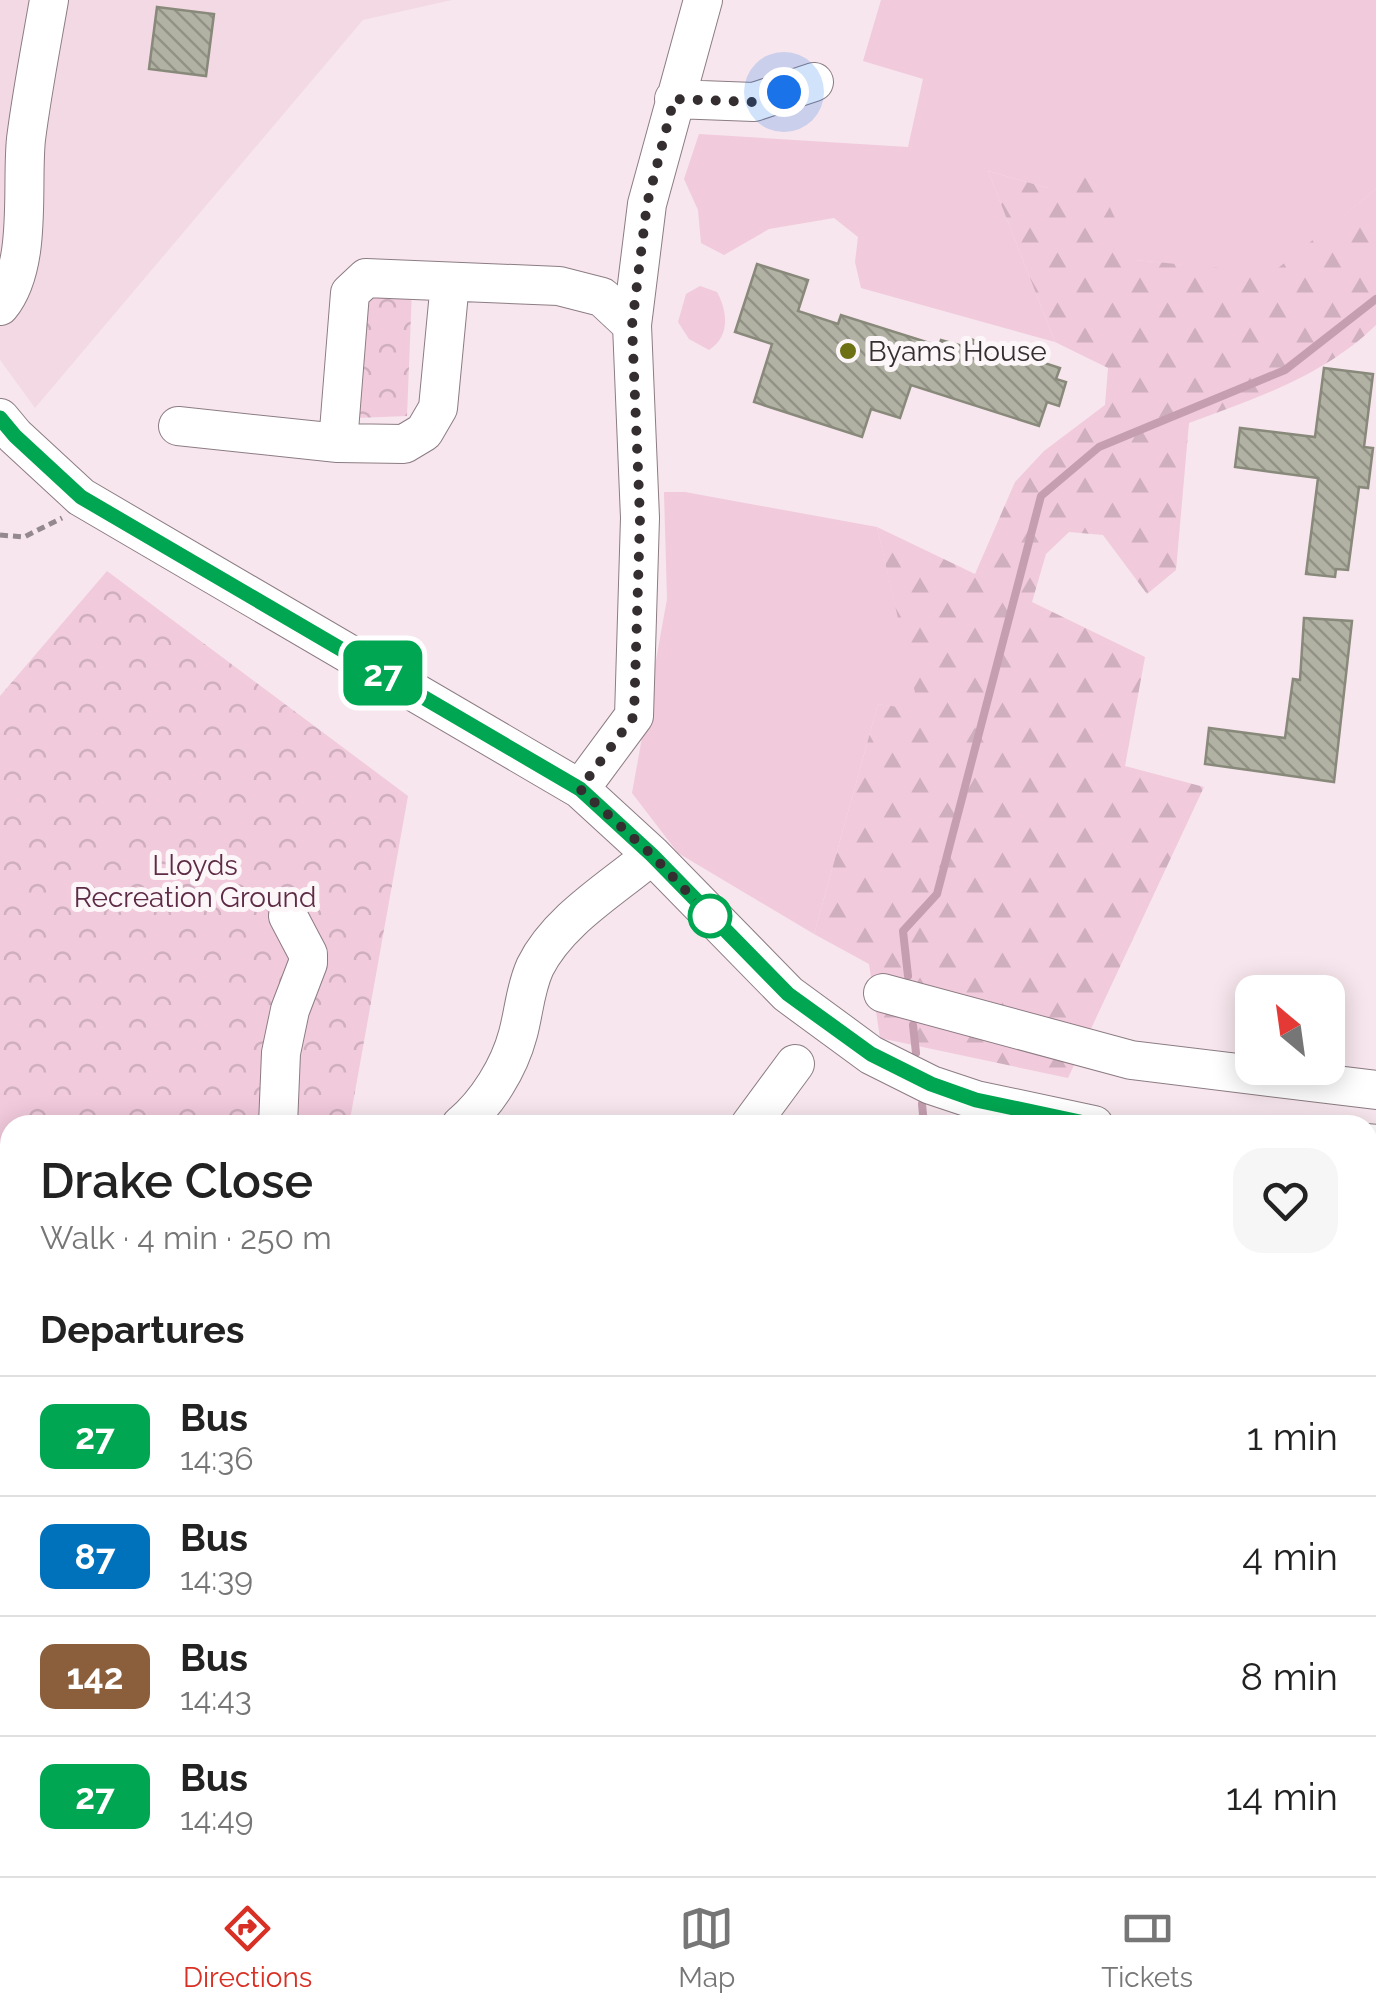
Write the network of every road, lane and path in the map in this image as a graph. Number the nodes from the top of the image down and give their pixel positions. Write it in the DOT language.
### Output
graph roads {
  1 [pos="49,0"];
  2 [pos="703,0"];
  3 [pos="814,82"];
  4 [pos="678,85"];
  5 [pos="450,282"];
  6 [pos="0,306"];
  7 [pos="632,325"];
  8 [pos="0,418"];
  9 [pos="178,426"];
  10 [pos="338,443"];
  11 [pos="81,497"];
  12 [pos="0,535"];
  13 [pos="580,789"];
  14 [pos="652,855"];
  15 [pos="288,916"];
  16 [pos="883,993"];
  17 [pos="795,1064"];
  18 [pos="1376,1090"];
  19 [pos="278,1115"];
  20 [pos="470,1115"];
  21 [pos="757,1115"];
  22 [pos="1047,1115"];
  1 -- 6 [label="street"];
  2 -- 4 [label="street"];
  3 -- 4 [label="street"];
  4 -- 7 [label="street"];
  5 -- 7 [label="street"];
  5 -- 10 [label="street"];
  5 -- 10 [label="street"];
  7 -- 13 [label="street"];
  8 -- 11 [label="street"];
  9 -- 10 [label="street"];
  11 -- 12 [label="path"];
  11 -- 13 [label="street"];
  13 -- 14 [label="street"];
  14 -- 20 [label="street"];
  14 -- 22 [label="street"];
  15 -- 19 [label="street"];
  16 -- 18 [label="street"];
  17 -- 21 [label="street"];
}
